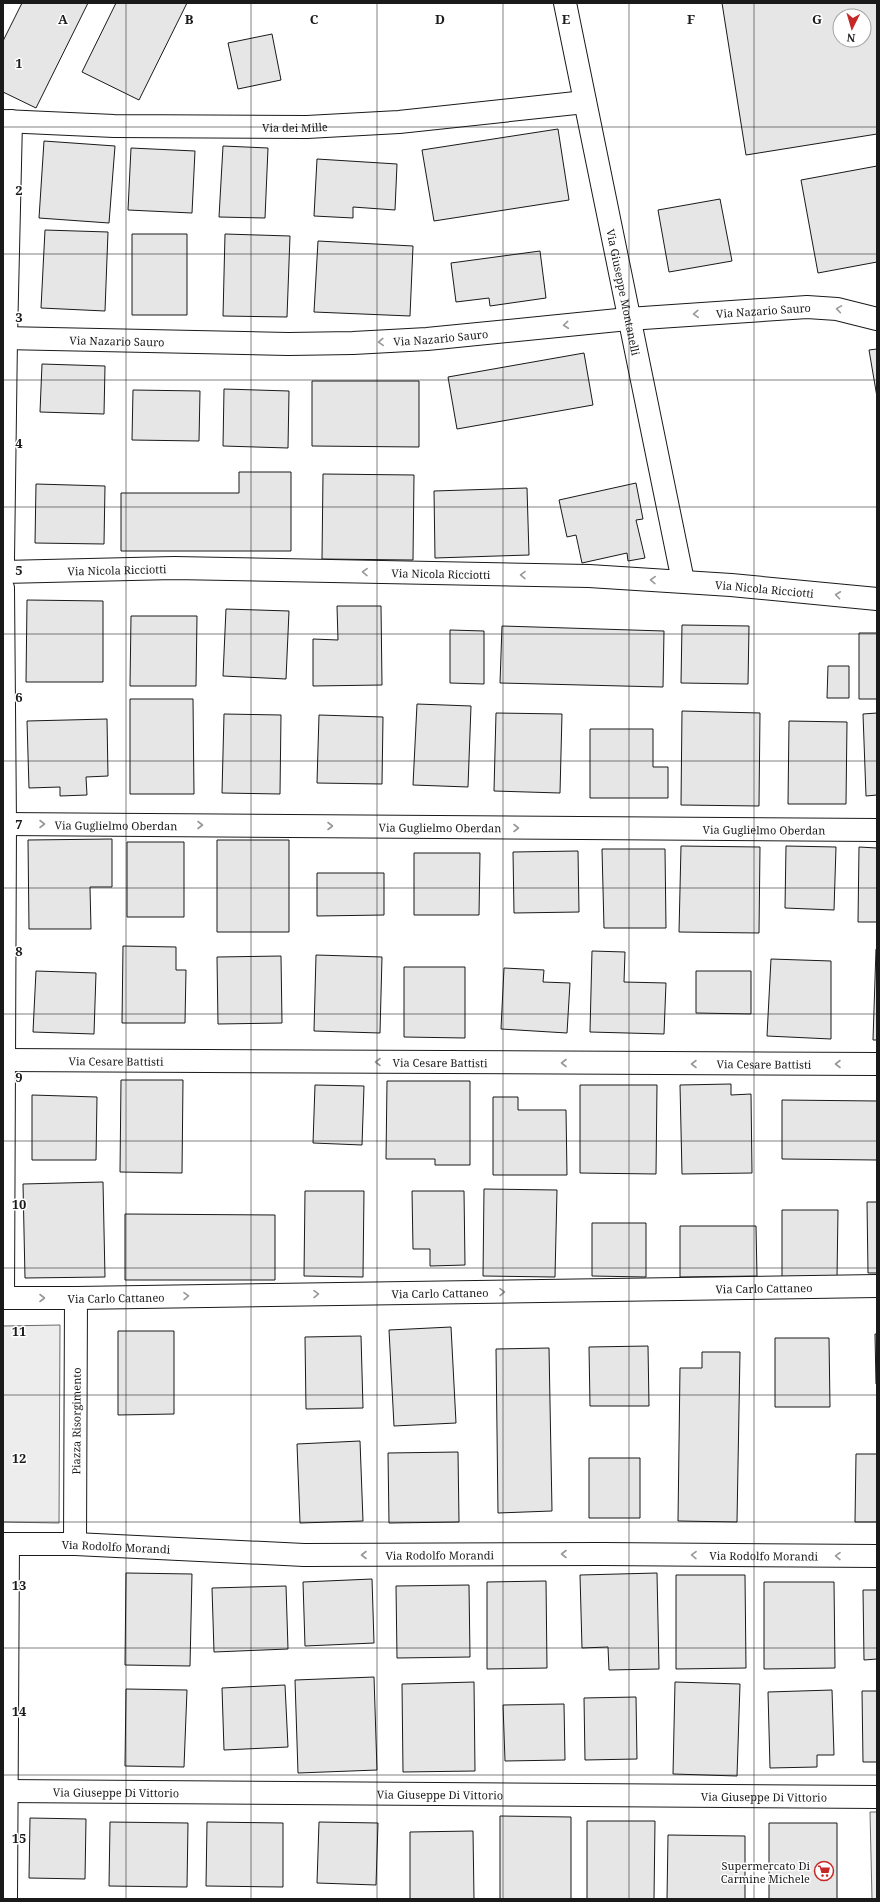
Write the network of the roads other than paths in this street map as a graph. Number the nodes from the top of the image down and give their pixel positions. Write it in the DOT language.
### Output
graph roads {
  1 [pos="565,3"];
  2 [pos="585,102"];
  3 [pos="7,121"];
  4 [pos="628,319"];
  5 [pos="877,319"];
  6 [pos="4,338"];
  7 [pos="3,560"];
  8 [pos="3,572"];
  9 [pos="682,581"];
  10 [pos="3,588"];
  11 [pos="877,599"];
  12 [pos="4,824"];
  13 [pos="877,830"];
  14 [pos="4,1060"];
  15 [pos="877,1064"];
  16 [pos="877,1286"];
  17 [pos="3,1298"];
  18 [pos="76,1298"];
  19 [pos="6,1544"];
  20 [pos="75,1544"];
  21 [pos="877,1556"];
  22 [pos="5,1791"];
  23 [pos="877,1797"];
  24 [pos="6,1899"];
  1 -- 2 [label="street, Via Giuseppe Montanelli"];
  2 -- 3 [label="street, Via dei Mille"];
  2 -- 4 [label="street, Via Giuseppe Montanelli"];
  3 -- 6 [label="street"];
  5 -- 4 [label="street, Via Nazario Sauro, one-way"];
  4 -- 6 [label="street, Via Nazario Sauro, one-way"];
  4 -- 9 [label="street, Via Giuseppe Montanelli"];
  6 -- 7 [label="street"];
  9 -- 8 [label="street, Via Nicola Ricciotti, one-way"];
  11 -- 9 [label="street, Via Nicola Ricciotti, one-way"];
  10 -- 12 [label="street"];
  12 -- 13 [label="street, Via Guglielmo Oberdan, one-way"];
  12 -- 14 [label="street"];
  15 -- 14 [label="street, Via Cesare Battisti, one-way"];
  14 -- 17 [label="street"];
  18 -- 16 [label="street, Via Carlo Cattaneo, one-way"];
  17 -- 18 [label="street, Via Carlo Cattaneo, one-way"];
  18 -- 20 [label="street, Piazza Risorgimento"];
  19 -- 20 [label="street, Via Rodolfo Morandi"];
  19 -- 22 [label="street"];
  21 -- 20 [label="street, Via Rodolfo Morandi, one-way"];
  22 -- 23 [label="street, Via Giuseppe Di Vittorio"];
  22 -- 24 [label="street"];
}
